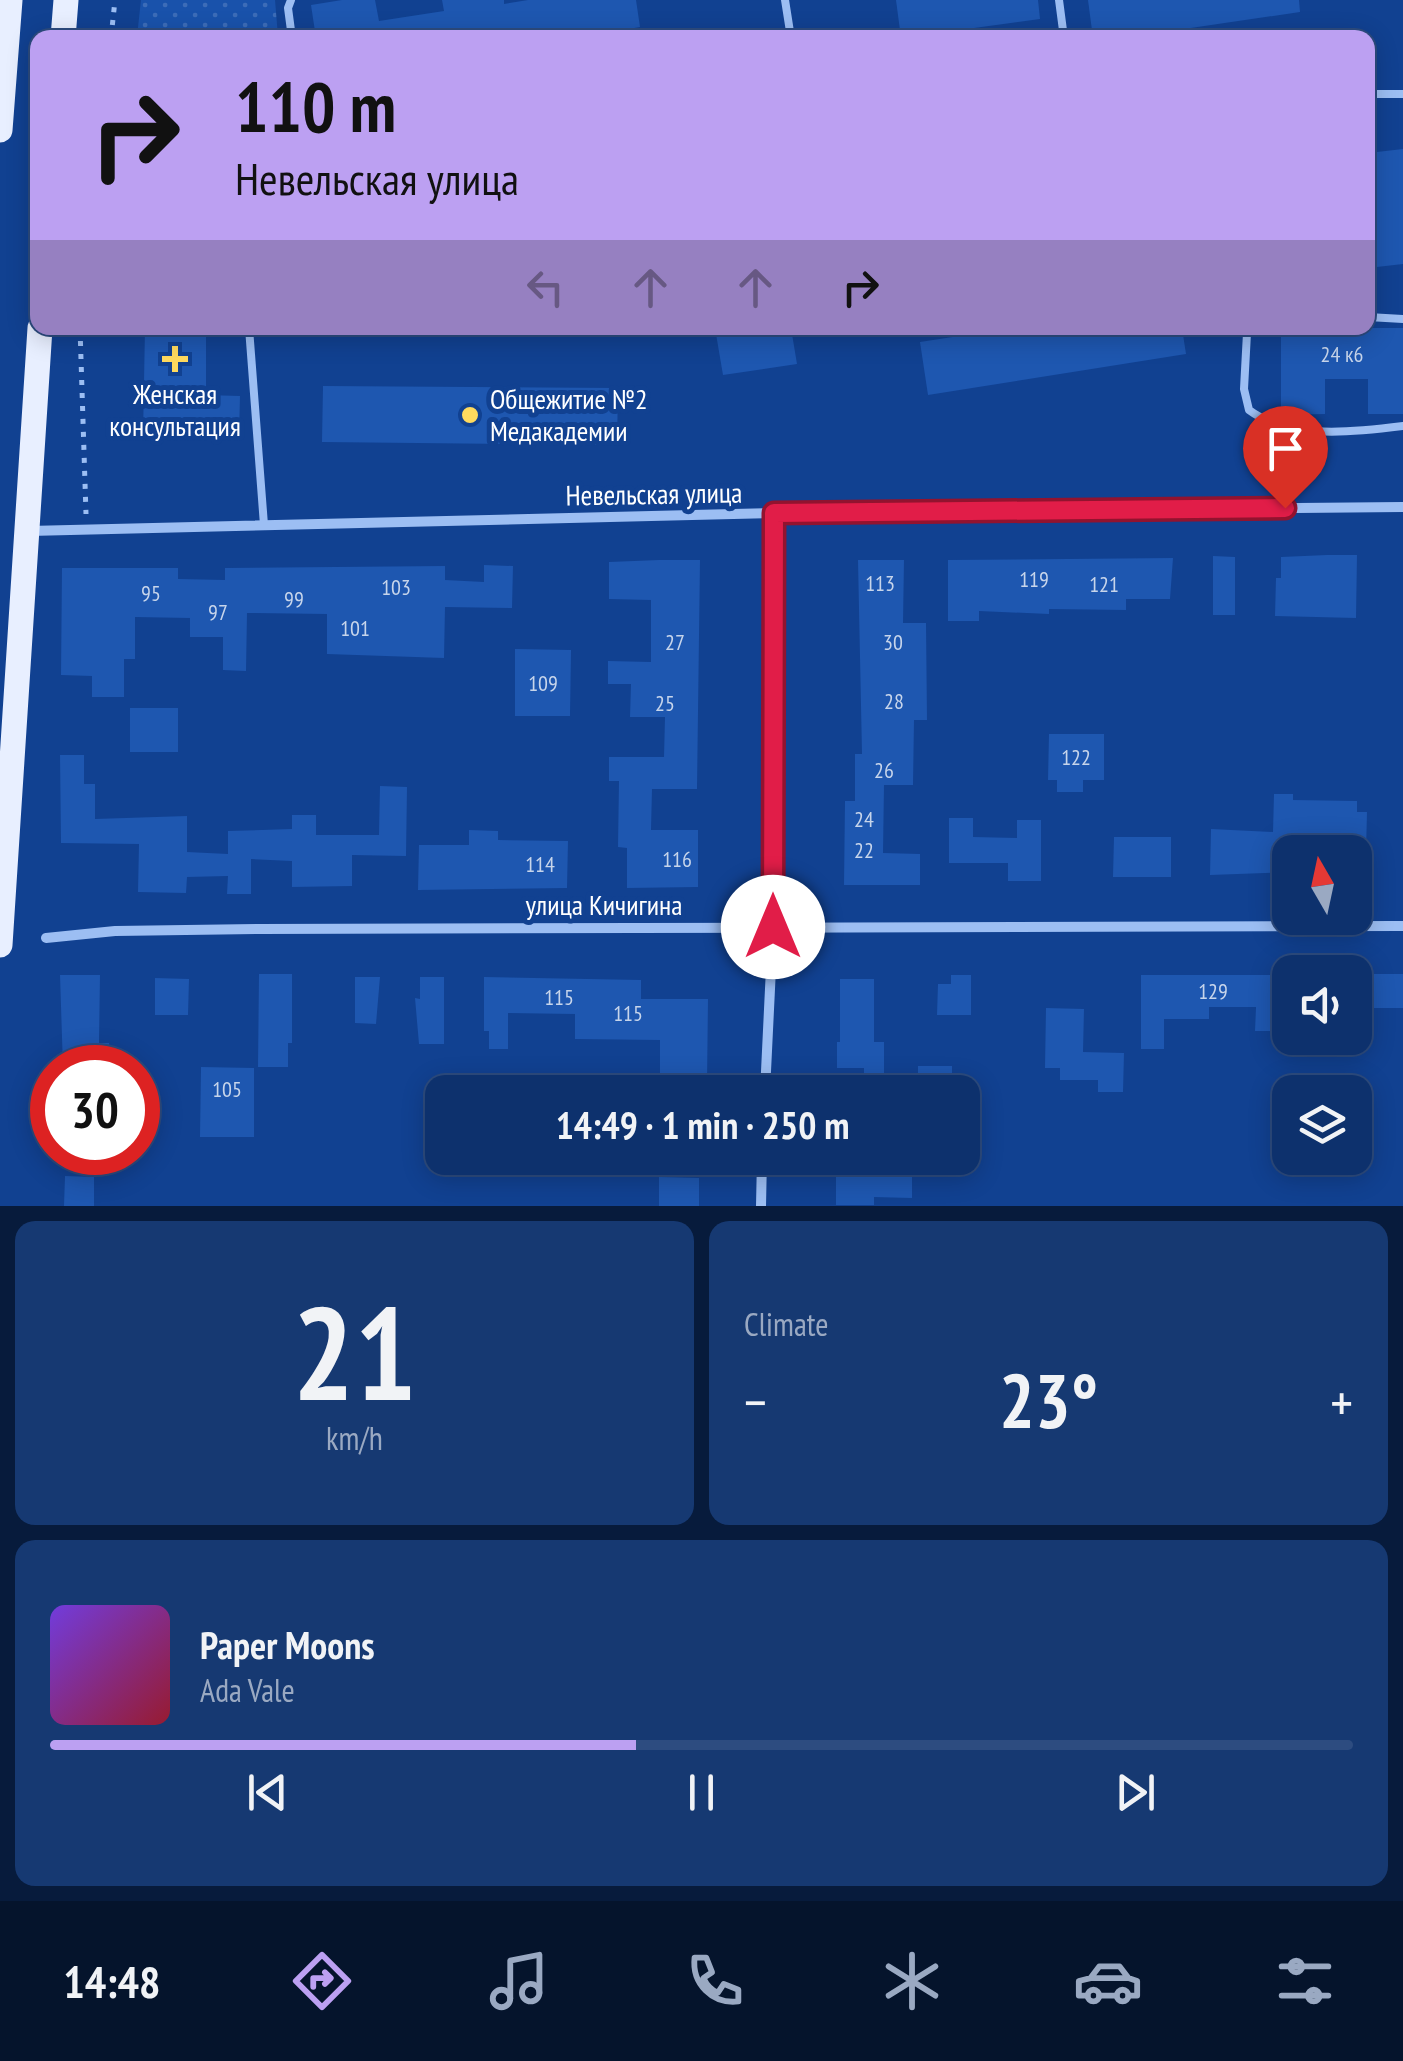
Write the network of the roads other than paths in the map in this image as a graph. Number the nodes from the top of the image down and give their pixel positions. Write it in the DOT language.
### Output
graph roads {
  1 [pos="10,0"];
  2 [pos="66,0"];
  3 [pos="291,0"];
  4 [pos="784,0"];
  5 [pos="1059,0"];
  6 [pos="64,30"];
  7 [pos="291,30"];
  8 [pos="790,30"];
  9 [pos="1063,30"];
  10 [pos="1375,94"];
  11 [pos="1403,94"];
  12 [pos="0,130"];
  13 [pos="1375,317"];
  14 [pos="1403,319"];
  15 [pos="42,335"];
  16 [pos="250,335"];
  17 [pos="1247,335"];
  18 [pos="1403,426"];
  19 [pos="1403,508"];
  20 [pos="774,513"];
  21 [pos="264,526"];
  22 [pos="27,531"];
  23 [pos="1403,926"];
  24 [pos="773,927"];
  25 [pos="46,938"];
  26 [pos="0,946"];
  27 [pos="766,1075"];
  28 [pos="762,1175"];
  29 [pos="761,1206"];
  1 -- 12 [label="main road"];
  2 -- 6 [label="main road"];
  3 -- 7 [label="lane"];
  4 -- 8 [label="lane"];
  5 -- 9 [label="lane"];
  10 -- 11 [label="lane"];
  13 -- 14 [label="lane"];
  15 -- 22 [label="main road"];
  16 -- 21 [label="lane"];
  17 -- 18 [label="lane"];
  19 -- 20 [label="street, Невельская улица"];
  20 -- 21 [label="street, Невельская улица"];
  20 -- 24 [label="street"];
  21 -- 22 [label="street, Невельская улица"];
  22 -- 26 [label="main road"];
  23 -- 24 [label="street, улица Кичигина"];
  24 -- 25 [label="street, улица Кичигина"];
  24 -- 27 [label="street"];
  28 -- 29 [label="street"];
}
